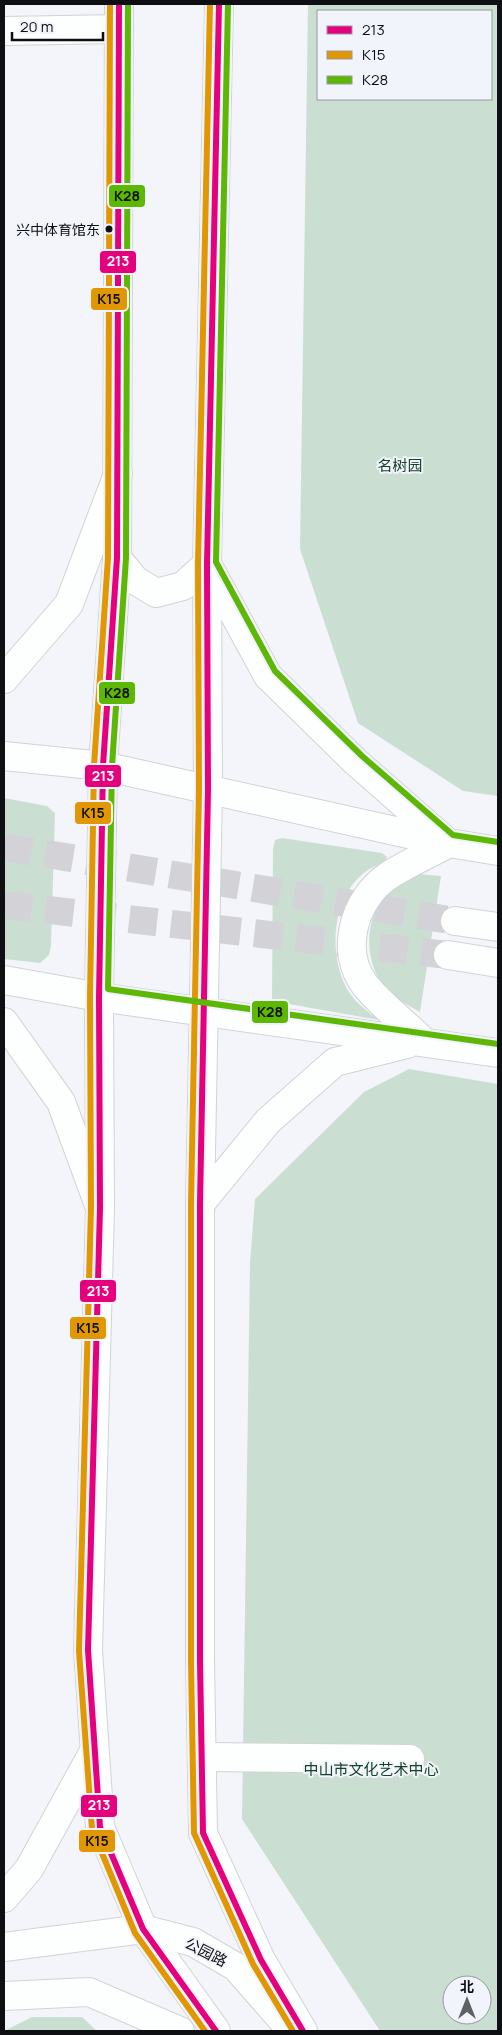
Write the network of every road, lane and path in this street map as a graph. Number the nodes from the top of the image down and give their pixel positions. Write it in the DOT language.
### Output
graph roads {
  1 [pos="219,4"];
  2 [pos="119,16"];
  3 [pos="4,31"];
  4 [pos="118,474"];
  5 [pos="117,558"];
  6 [pos="207,564"];
  7 [pos="4,679"];
  8 [pos="4,756"];
  9 [pos="103,766"];
  10 [pos="208,790"];
  11 [pos="448,844"];
  12 [pos="498,851"];
  13 [pos="455,921"];
  14 [pos="498,927"];
  15 [pos="448,955"];
  16 [pos="498,963"];
  17 [pos="4,980"];
  18 [pos="99,997"];
  19 [pos="203,1011"];
  20 [pos="4,1022"];
  21 [pos="423,1041"];
  22 [pos="498,1053"];
  23 [pos="200,1204"];
  24 [pos="100,1208"];
  25 [pos="93,1753"];
  26 [pos="202,1757"];
  27 [pos="410,1759"];
  28 [pos="4,1898"];
  29 [pos="144,1929"];
  30 [pos="4,1947"];
  31 [pos="4,1996"];
  32 [pos="180,2031"];
  33 [pos="216,2031"];
  34 [pos="292,2031"];
  35 [pos="303,2031"];
  1 -- 6 [label="main road"];
  2 -- 3 [label="main road"];
  2 -- 4 [label="main road"];
  4 -- 5 [label="main road"];
  4 -- 7 [label="main road"];
  5 -- 6 [label="main road"];
  5 -- 9 [label="main road"];
  6 -- 10 [label="main road"];
  6 -- 11 [label="main road"];
  8 -- 9 [label="main road"];
  9 -- 10 [label="main road"];
  9 -- 18 [label="main road"];
  10 -- 11 [label="main road"];
  10 -- 19 [label="main road"];
  11 -- 12 [label="main road"];
  11 -- 21 [label="main road"];
  13 -- 14 [label="main road"];
  15 -- 16 [label="main road"];
  17 -- 18 [label="main road"];
  18 -- 19 [label="main road"];
  18 -- 24 [label="main road"];
  19 -- 21 [label="main road"];
  19 -- 23 [label="main road"];
  20 -- 24 [label="main road"];
  21 -- 22 [label="main road"];
  21 -- 23 [label="main road"];
  23 -- 26 [label="main road"];
  24 -- 25 [label="main road"];
  25 -- 28 [label="main road"];
  25 -- 29 [label="main road"];
  26 -- 27 [label="main road"];
  26 -- 35 [label="main road"];
  29 -- 30 [label="main road, 公园路"];
  29 -- 33 [label="main road"];
  29 -- 34 [label="main road, 公园路"];
  31 -- 32 [label="main road"];
}
